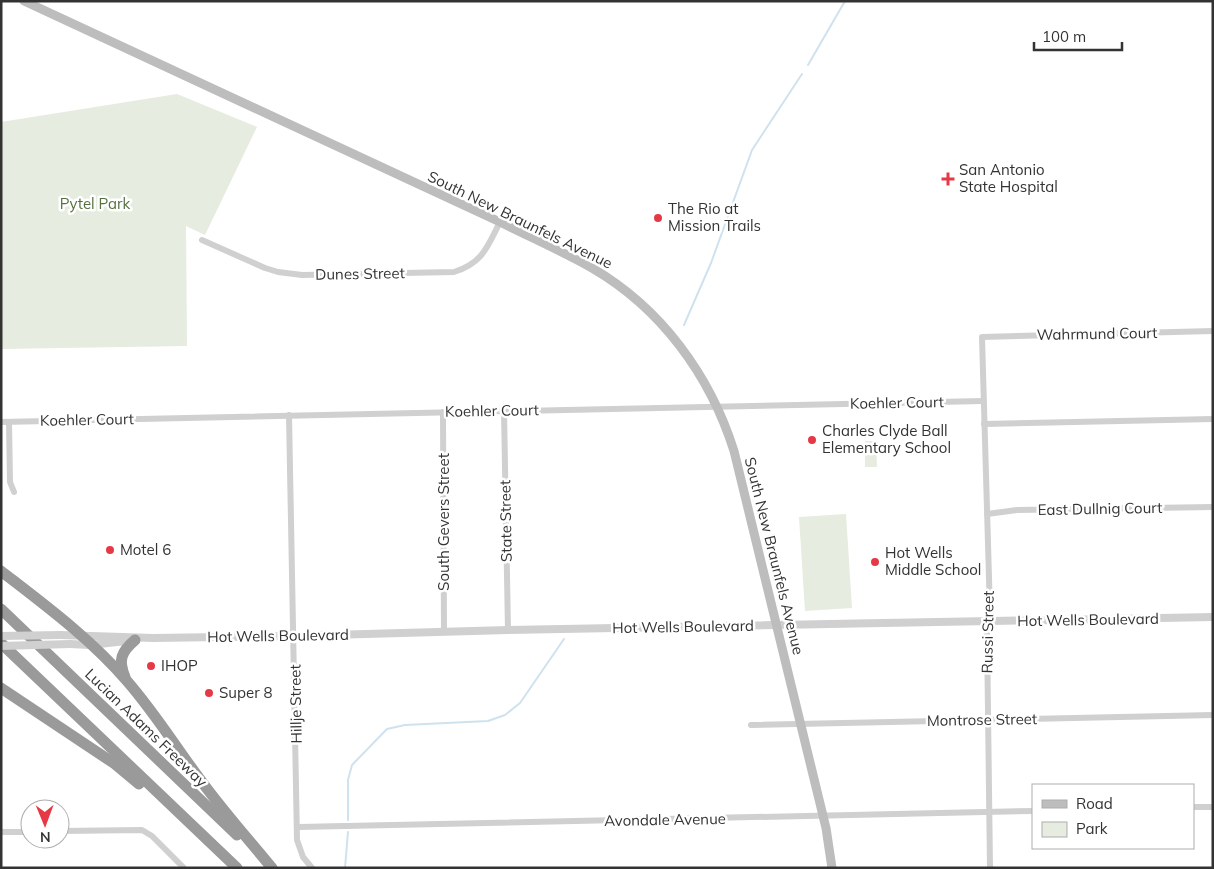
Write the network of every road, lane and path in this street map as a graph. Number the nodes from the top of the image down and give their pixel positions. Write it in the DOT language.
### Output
graph roads {
  1 [pos="24,1"];
  2 [pos="500,222"];
  3 [pos="202,240"];
  4 [pos="1213,331"];
  5 [pos="982,337"];
  6 [pos="982,401"];
  7 [pos="716,406"];
  8 [pos="504,411"];
  9 [pos="443,412"];
  10 [pos="290,415"];
  11 [pos="1213,419"];
  12 [pos="5,422"];
  13 [pos="984,424"];
  14 [pos="14,492"];
  15 [pos="1213,507"];
  16 [pos="987,514"];
  17 [pos="1,571"];
  18 [pos="1,609"];
  19 [pos="1213,617"];
  20 [pos="988,622"];
  21 [pos="777,626"];
  22 [pos="508,630"];
  23 [pos="444,632"];
  24 [pos="81,635"];
  25 [pos="1,636"];
  26 [pos="295,636"];
  27 [pos="153,638"];
  28 [pos="135,640"];
  29 [pos="1,644"];
  30 [pos="90,644"];
  31 [pos="127,681"];
  32 [pos="1,688"];
  33 [pos="1213,715"];
  34 [pos="988,720"];
  35 [pos="801,724"];
  36 [pos="751,725"];
  37 [pos="1194,807"];
  38 [pos="1213,807"];
  39 [pos="1032,811"];
  40 [pos="989,812"];
  41 [pos="823,816"];
  42 [pos="298,828"];
  43 [pos="70,831"];
  44 [pos="1,832"];
  45 [pos="20,832"];
  46 [pos="226,858"];
  47 [pos="184,868"];
  48 [pos="237,868"];
  49 [pos="271,868"];
  50 [pos="312,868"];
  51 [pos="832,868"];
  52 [pos="990,868"];
  1 -- 2 [label="main road, South New Braunfels Avenue"];
  2 -- 3 [label="street, Dunes Street"];
  2 -- 7 [label="main road, South New Braunfels Avenue"];
  4 -- 5 [label="street, Wahrmund Court"];
  5 -- 6 [label="street, Russi Street"];
  6 -- 7 [label="street, Koehler Court"];
  6 -- 13 [label="street, Russi Street"];
  7 -- 8 [label="street, Koehler Court"];
  7 -- 21 [label="main road, South New Braunfels Avenue"];
  8 -- 9 [label="street, Koehler Court"];
  8 -- 22 [label="street, State Street"];
  9 -- 10 [label="street, Koehler Court"];
  9 -- 23 [label="street, South Gevers Street"];
  10 -- 12 [label="street, Koehler Court"];
  10 -- 26 [label="street, Hillje Street"];
  11 -- 13 [label="street"];
  12 -- 14 [label="street"];
  13 -- 16 [label="street, Russi Street"];
  15 -- 16 [label="street, East Dullnig Court"];
  16 -- 20 [label="street, Russi Street"];
  17 -- 24 [label="highway"];
  18 -- 49 [label="highway, Lucian Adams Freeway"];
  19 -- 20 [label="street, Hot Wells Boulevard"];
  20 -- 21 [label="street, Hot Wells Boulevard"];
  20 -- 34 [label="street, Russi Street"];
  21 -- 22 [label="street, Hot Wells Boulevard"];
  21 -- 35 [label="main road, South New Braunfels Avenue"];
  22 -- 23 [label="street, Hot Wells Boulevard"];
  23 -- 26 [label="street, Hot Wells Boulevard"];
  24 -- 25 [label="street, Hot Wells Boulevard, bridge"];
  24 -- 27 [label="street, Hot Wells Boulevard"];
  24 -- 30 [label="highway"];
  26 -- 27 [label="street, Hot Wells Boulevard"];
  26 -- 42 [label="street, Hillje Street"];
  27 -- 28 [label="street, Hot Wells Boulevard"];
  28 -- 30 [label="street, Hot Wells Boulevard"];
  28 -- 31 [label="highway"];
  29 -- 30 [label="street, Hot Wells Boulevard, bridge"];
  29 -- 46 [label="highway"];
  30 -- 31 [label="highway"];
  31 -- 49 [label="highway"];
  32 -- 46 [label="highway"];
  33 -- 34 [label="street, Montrose Street"];
  34 -- 35 [label="street, Montrose Street"];
  34 -- 40 [label="street, Russi Street"];
  35 -- 36 [label="street, Montrose Street"];
  35 -- 41 [label="main road, South New Braunfels Avenue"];
  37 -- 38 [label="street"];
  39 -- 40 [label="street, Avondale Avenue"];
  40 -- 41 [label="street, Avondale Avenue"];
  40 -- 52 [label="street, Russi Street"];
  41 -- 42 [label="street, Avondale Avenue"];
  41 -- 51 [label="main road, South New Braunfels Avenue"];
  42 -- 50 [label="street, Hillje Street"];
  43 -- 47 [label="street"];
  44 -- 45 [label="street"];
  46 -- 48 [label="highway"];
}
